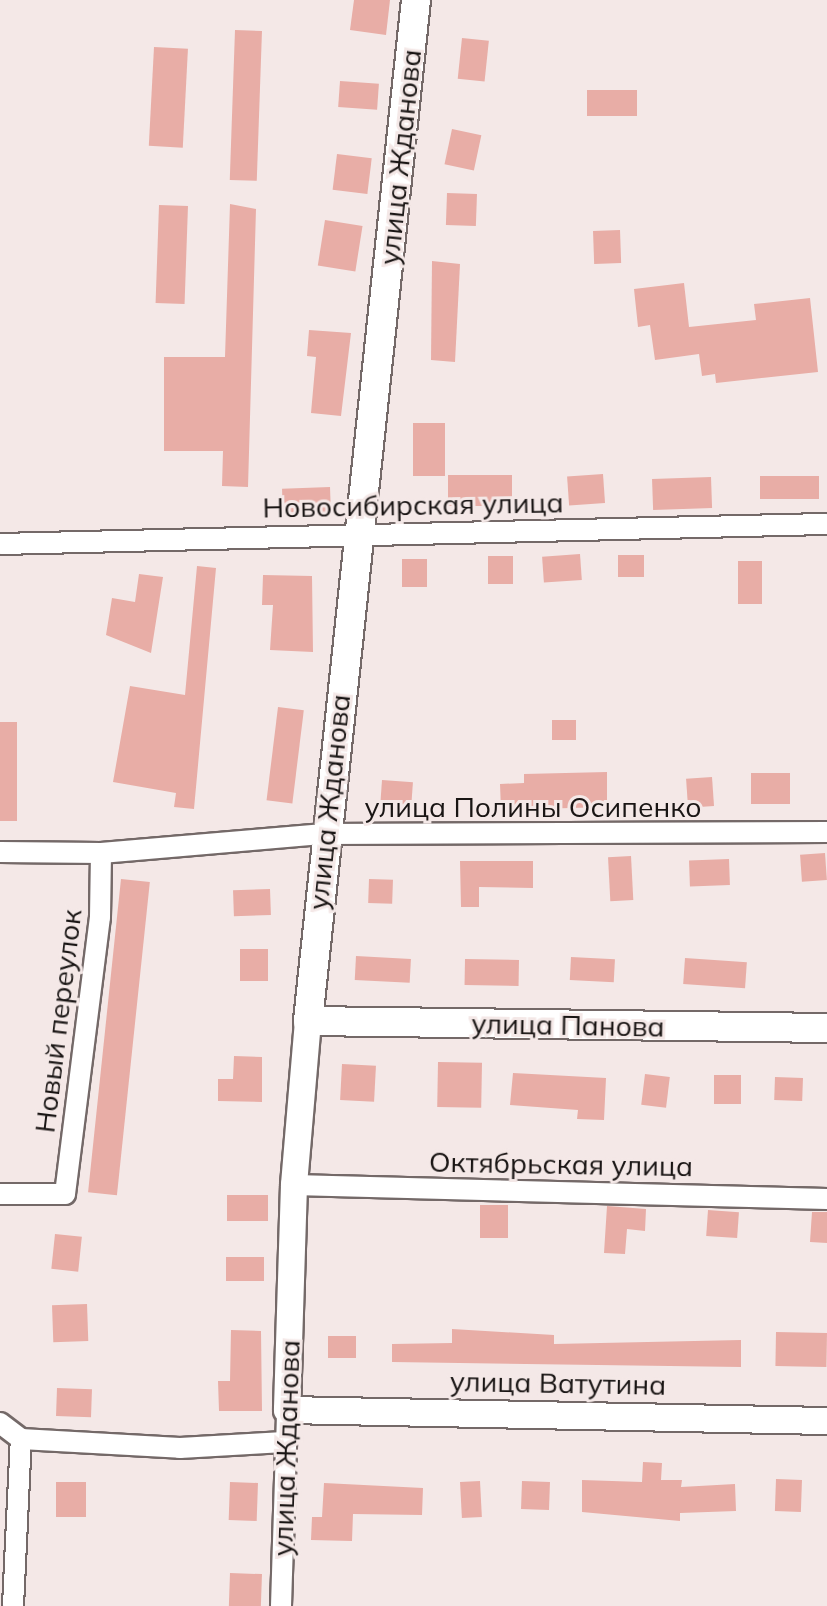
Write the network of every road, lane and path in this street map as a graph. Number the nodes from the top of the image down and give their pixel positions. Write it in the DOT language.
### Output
graph roads {
  1 [pos="416,0"];
  2 [pos="827,524"];
  3 [pos="360,536"];
  4 [pos="0,544"];
  5 [pos="827,832"];
  6 [pos="324,834"];
  7 [pos="0,852"];
  8 [pos="101,853"];
  9 [pos="308,1021"];
  10 [pos="827,1028"];
  11 [pos="294,1185"];
  12 [pos="0,1194"];
  13 [pos="827,1199"];
  14 [pos="287,1410"];
  15 [pos="827,1421"];
  16 [pos="0,1423"];
  17 [pos="21,1439"];
  18 [pos="284,1442"];
  19 [pos="13,1606"];
  20 [pos="281,1606"];
  1 -- 3 [label="main road, улица Жданова"];
  2 -- 3 [label="street, Новосибирская улица"];
  3 -- 4 [label="street, Новосибирская улица"];
  3 -- 6 [label="main road, улица Жданова"];
  5 -- 6 [label="street, улица Полины Осипенко"];
  6 -- 8 [label="street, улица Полины Осипенко"];
  6 -- 9 [label="main road, улица Жданова"];
  7 -- 8 [label="street, улица Полины Осипенко"];
  8 -- 12 [label="street, Новый переулок"];
  9 -- 10 [label="main road, улица Панова"];
  9 -- 11 [label="street, улица Жданова"];
  11 -- 13 [label="street, Октябрьская улица"];
  11 -- 14 [label="street, улица Жданова"];
  14 -- 15 [label="street, улица Ватутина"];
  14 -- 18 [label="street, улица Жданова"];
  16 -- 17 [label="street"];
  17 -- 18 [label="street"];
  17 -- 19 [label="street"];
  18 -- 20 [label="street, улица Жданова"];
}
